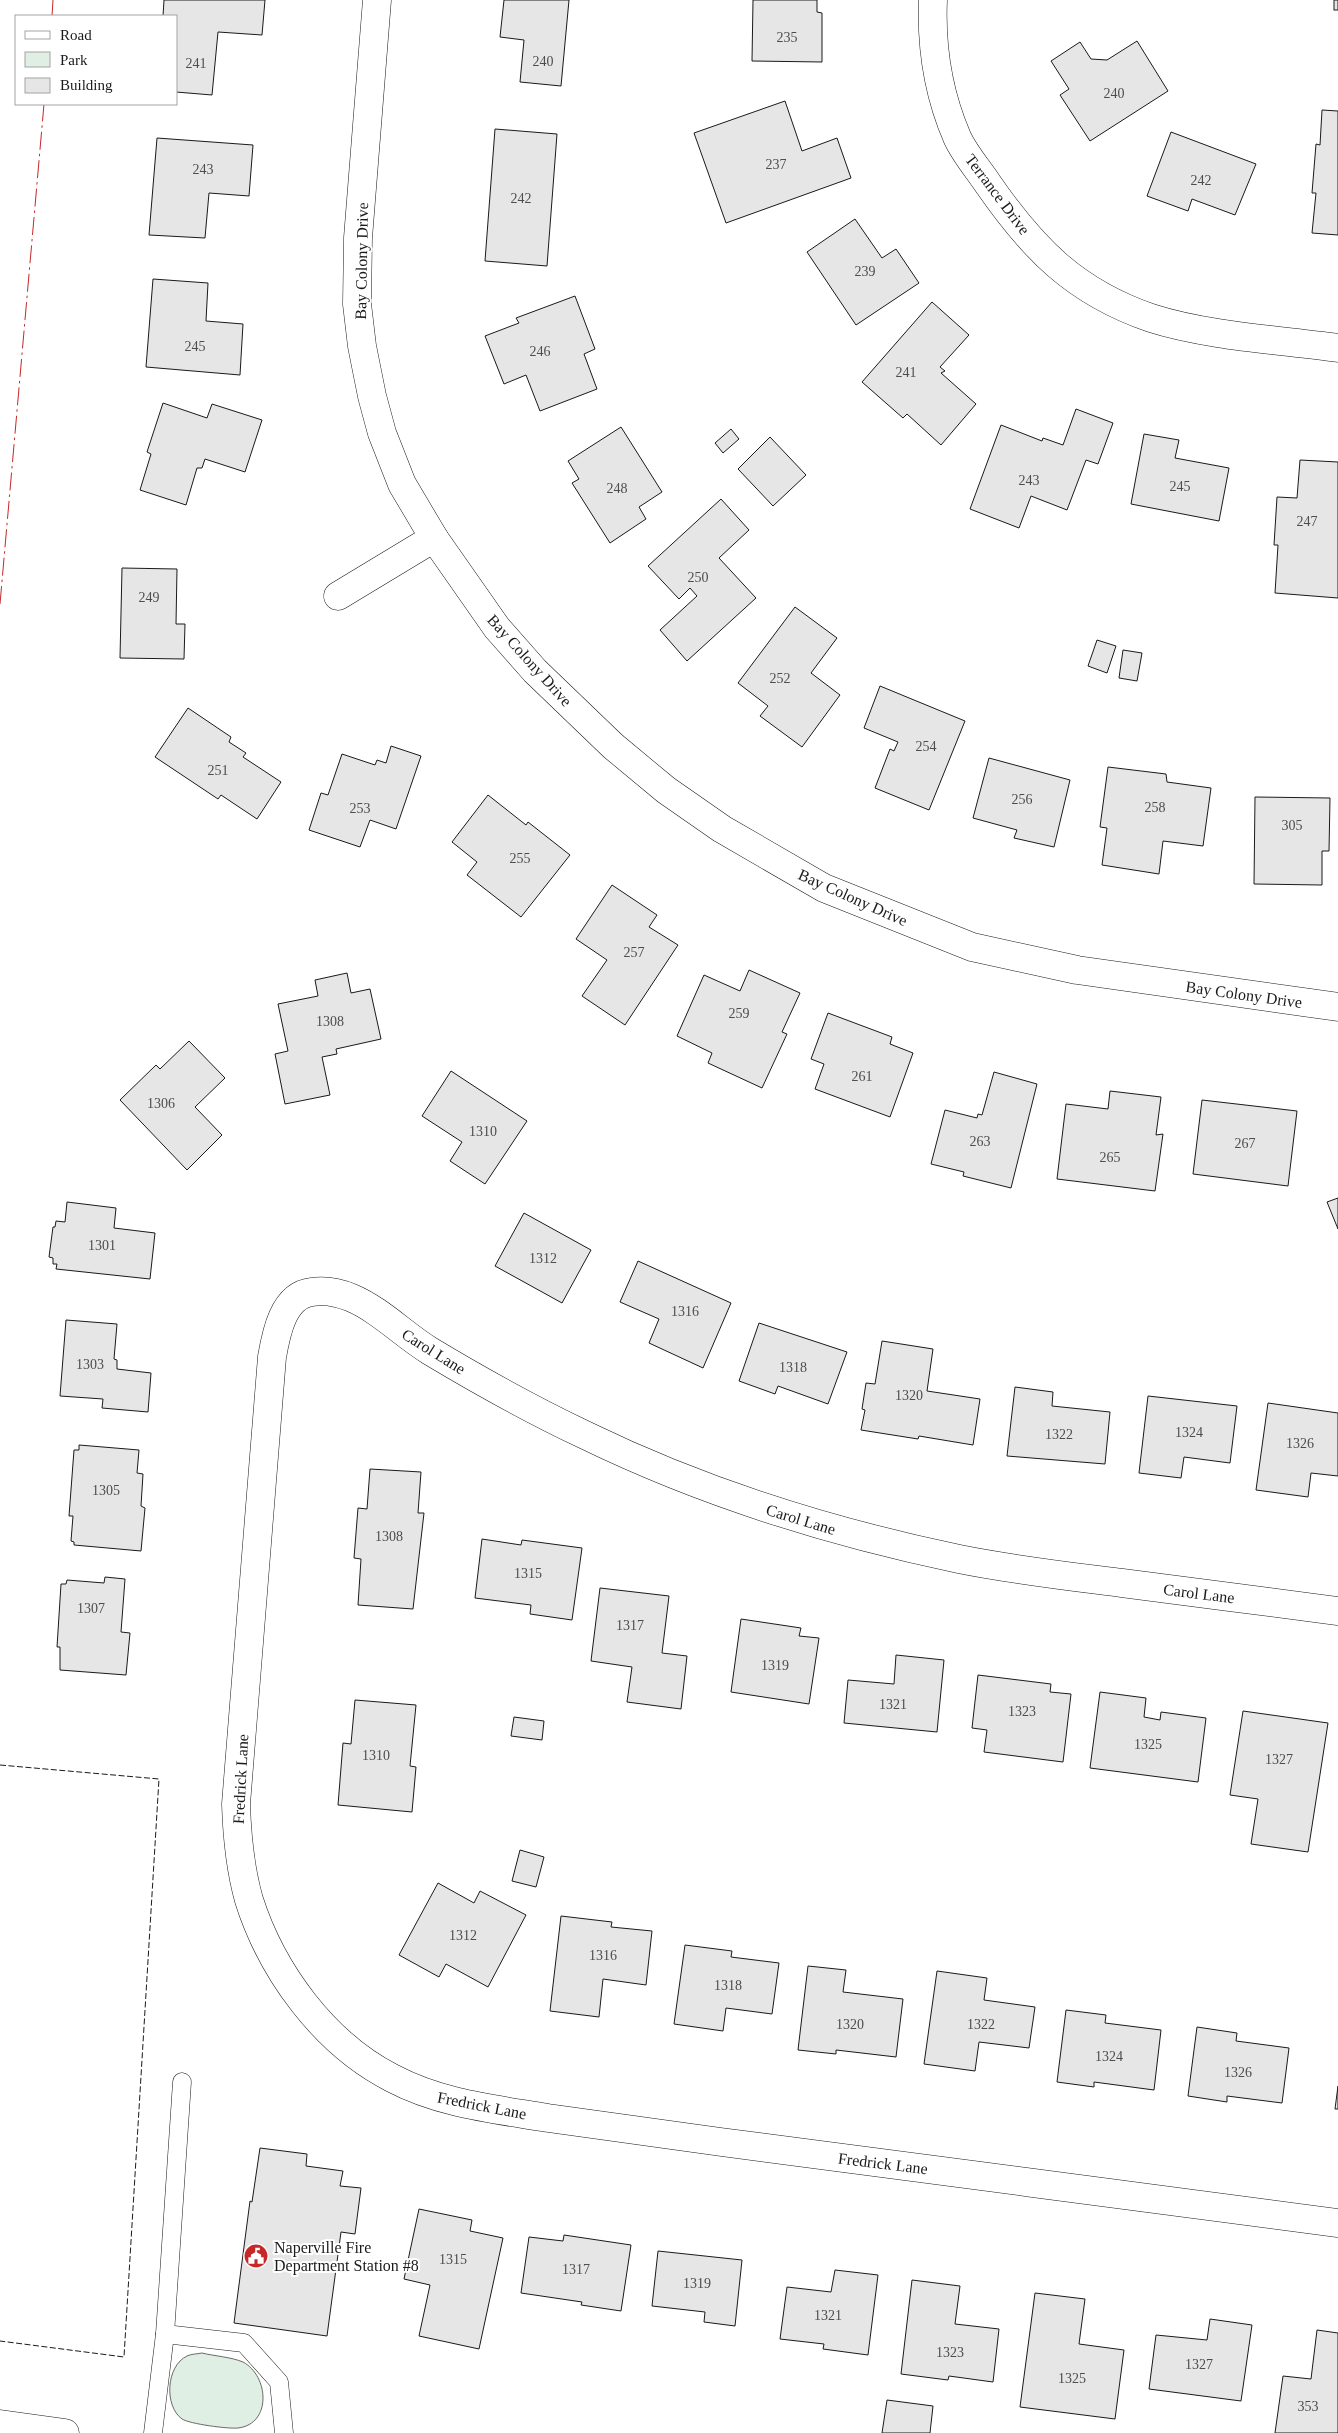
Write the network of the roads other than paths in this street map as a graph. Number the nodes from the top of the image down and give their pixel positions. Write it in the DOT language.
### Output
graph roads {
  1 [pos="377,0"];
  2 [pos="932,0"];
  3 [pos="1338,348"];
  4 [pos="434,538"];
  5 [pos="338,596"];
  6 [pos="1338,1007"];
  7 [pos="310,1292"];
  8 [pos="1338,1611"];
  9 [pos="182,2082"];
  10 [pos="1338,2223"];
  11 [pos="166,2334"];
  12 [pos="0,2424"];
  13 [pos="65,2433"];
  14 [pos="153,2433"];
  15 [pos="284,2433"];
  1 -- 4 [label="street, Bay Colony Drive"];
  2 -- 3 [label="street, Terrance Drive"];
  4 -- 5 [label="street"];
  4 -- 6 [label="street, Bay Colony Drive"];
  7 -- 8 [label="street, Carol Lane"];
  7 -- 10 [label="street, Fredrick Lane"];
  9 -- 11 [label="lane"];
  11 -- 14 [label="lane"];
  11 -- 15 [label="lane"];
  12 -- 13 [label="street"];
}
